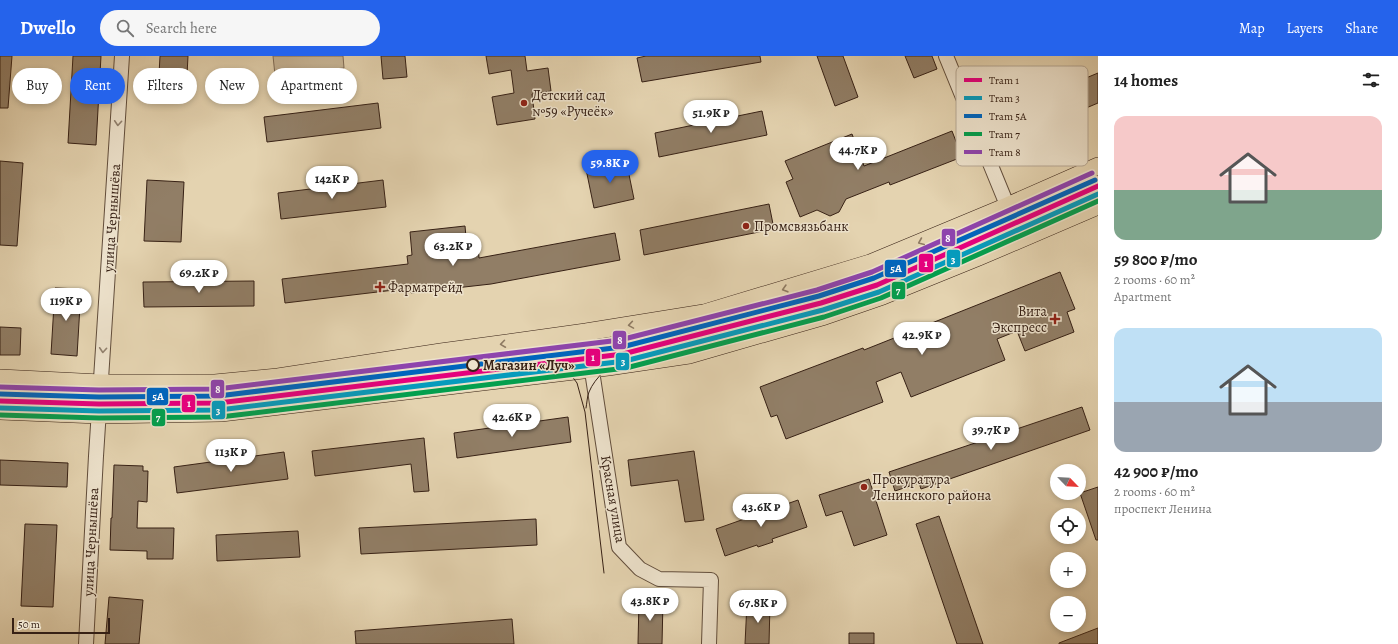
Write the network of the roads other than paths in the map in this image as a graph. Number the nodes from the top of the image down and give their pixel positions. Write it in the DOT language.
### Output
graph roads {
  1 [pos="122,56"];
  2 [pos="946,56"];
  3 [pos="956,81"];
  4 [pos="991,166"];
  5 [pos="1098,166"];
  6 [pos="1064,181"];
  7 [pos="1007,206"];
  8 [pos="1098,206"];
  9 [pos="1079,215"];
  10 [pos="966,224"];
  11 [pos="1021,239"];
  12 [pos="980,256"];
  13 [pos="848,270"];
  14 [pos="814,280"];
  15 [pos="860,304"];
  16 [pos="728,306"];
  17 [pos="825,316"];
  18 [pos="652,322"];
  19 [pos="586,332"];
  20 [pos="738,341"];
  21 [pos="659,360"];
  22 [pos="592,368"];
  23 [pos="278,377"];
  24 [pos="0,378"];
  25 [pos="39,380"];
  26 [pos="101,383"];
  27 [pos="282,406"];
  28 [pos="0,411"];
  29 [pos="39,412"];
  30 [pos="98,415"];
  31 [pos="86,644"];
  32 [pos="709,644"];
  1 -- 26 [label="street, улица Чернышёва, one-way"];
  2 -- 3 [label="street"];
  4 -- 7 [label="street"];
  5 -- 6 [label="main road"];
  6 -- 7 [label="main road"];
  6 -- 9 [label="street"];
  7 -- 10 [label="main road"];
  7 -- 11 [label="street"];
  8 -- 9 [label="main road"];
  9 -- 11 [label="main road"];
  10 -- 12 [label="street"];
  10 -- 13 [label="main road, one-way"];
  11 -- 12 [label="main road"];
  12 -- 15 [label="main road"];
  13 -- 14 [label="main road"];
  13 -- 15 [label="street"];
  14 -- 16 [label="main road, one-way"];
  14 -- 17 [label="street"];
  15 -- 17 [label="main road"];
  16 -- 18 [label="main road"];
  16 -- 20 [label="street"];
  17 -- 20 [label="main road"];
  18 -- 19 [label="main road, one-way"];
  18 -- 21 [label="street"];
  19 -- 22 [label="street, Красная улица"];
  19 -- 23 [label="main road, one-way"];
  20 -- 21 [label="main road"];
  21 -- 22 [label="main road"];
  22 -- 27 [label="main road"];
  22 -- 32 [label="street, Красная улица"];
  23 -- 26 [label="main road"];
  23 -- 27 [label="street"];
  24 -- 25 [label="main road"];
  25 -- 26 [label="main road"];
  25 -- 29 [label="street"];
  26 -- 30 [label="street, улица Чернышёва"];
  27 -- 30 [label="main road"];
  28 -- 29 [label="main road"];
  29 -- 30 [label="main road"];
  30 -- 31 [label="street, улица Чернышёва"];
}
